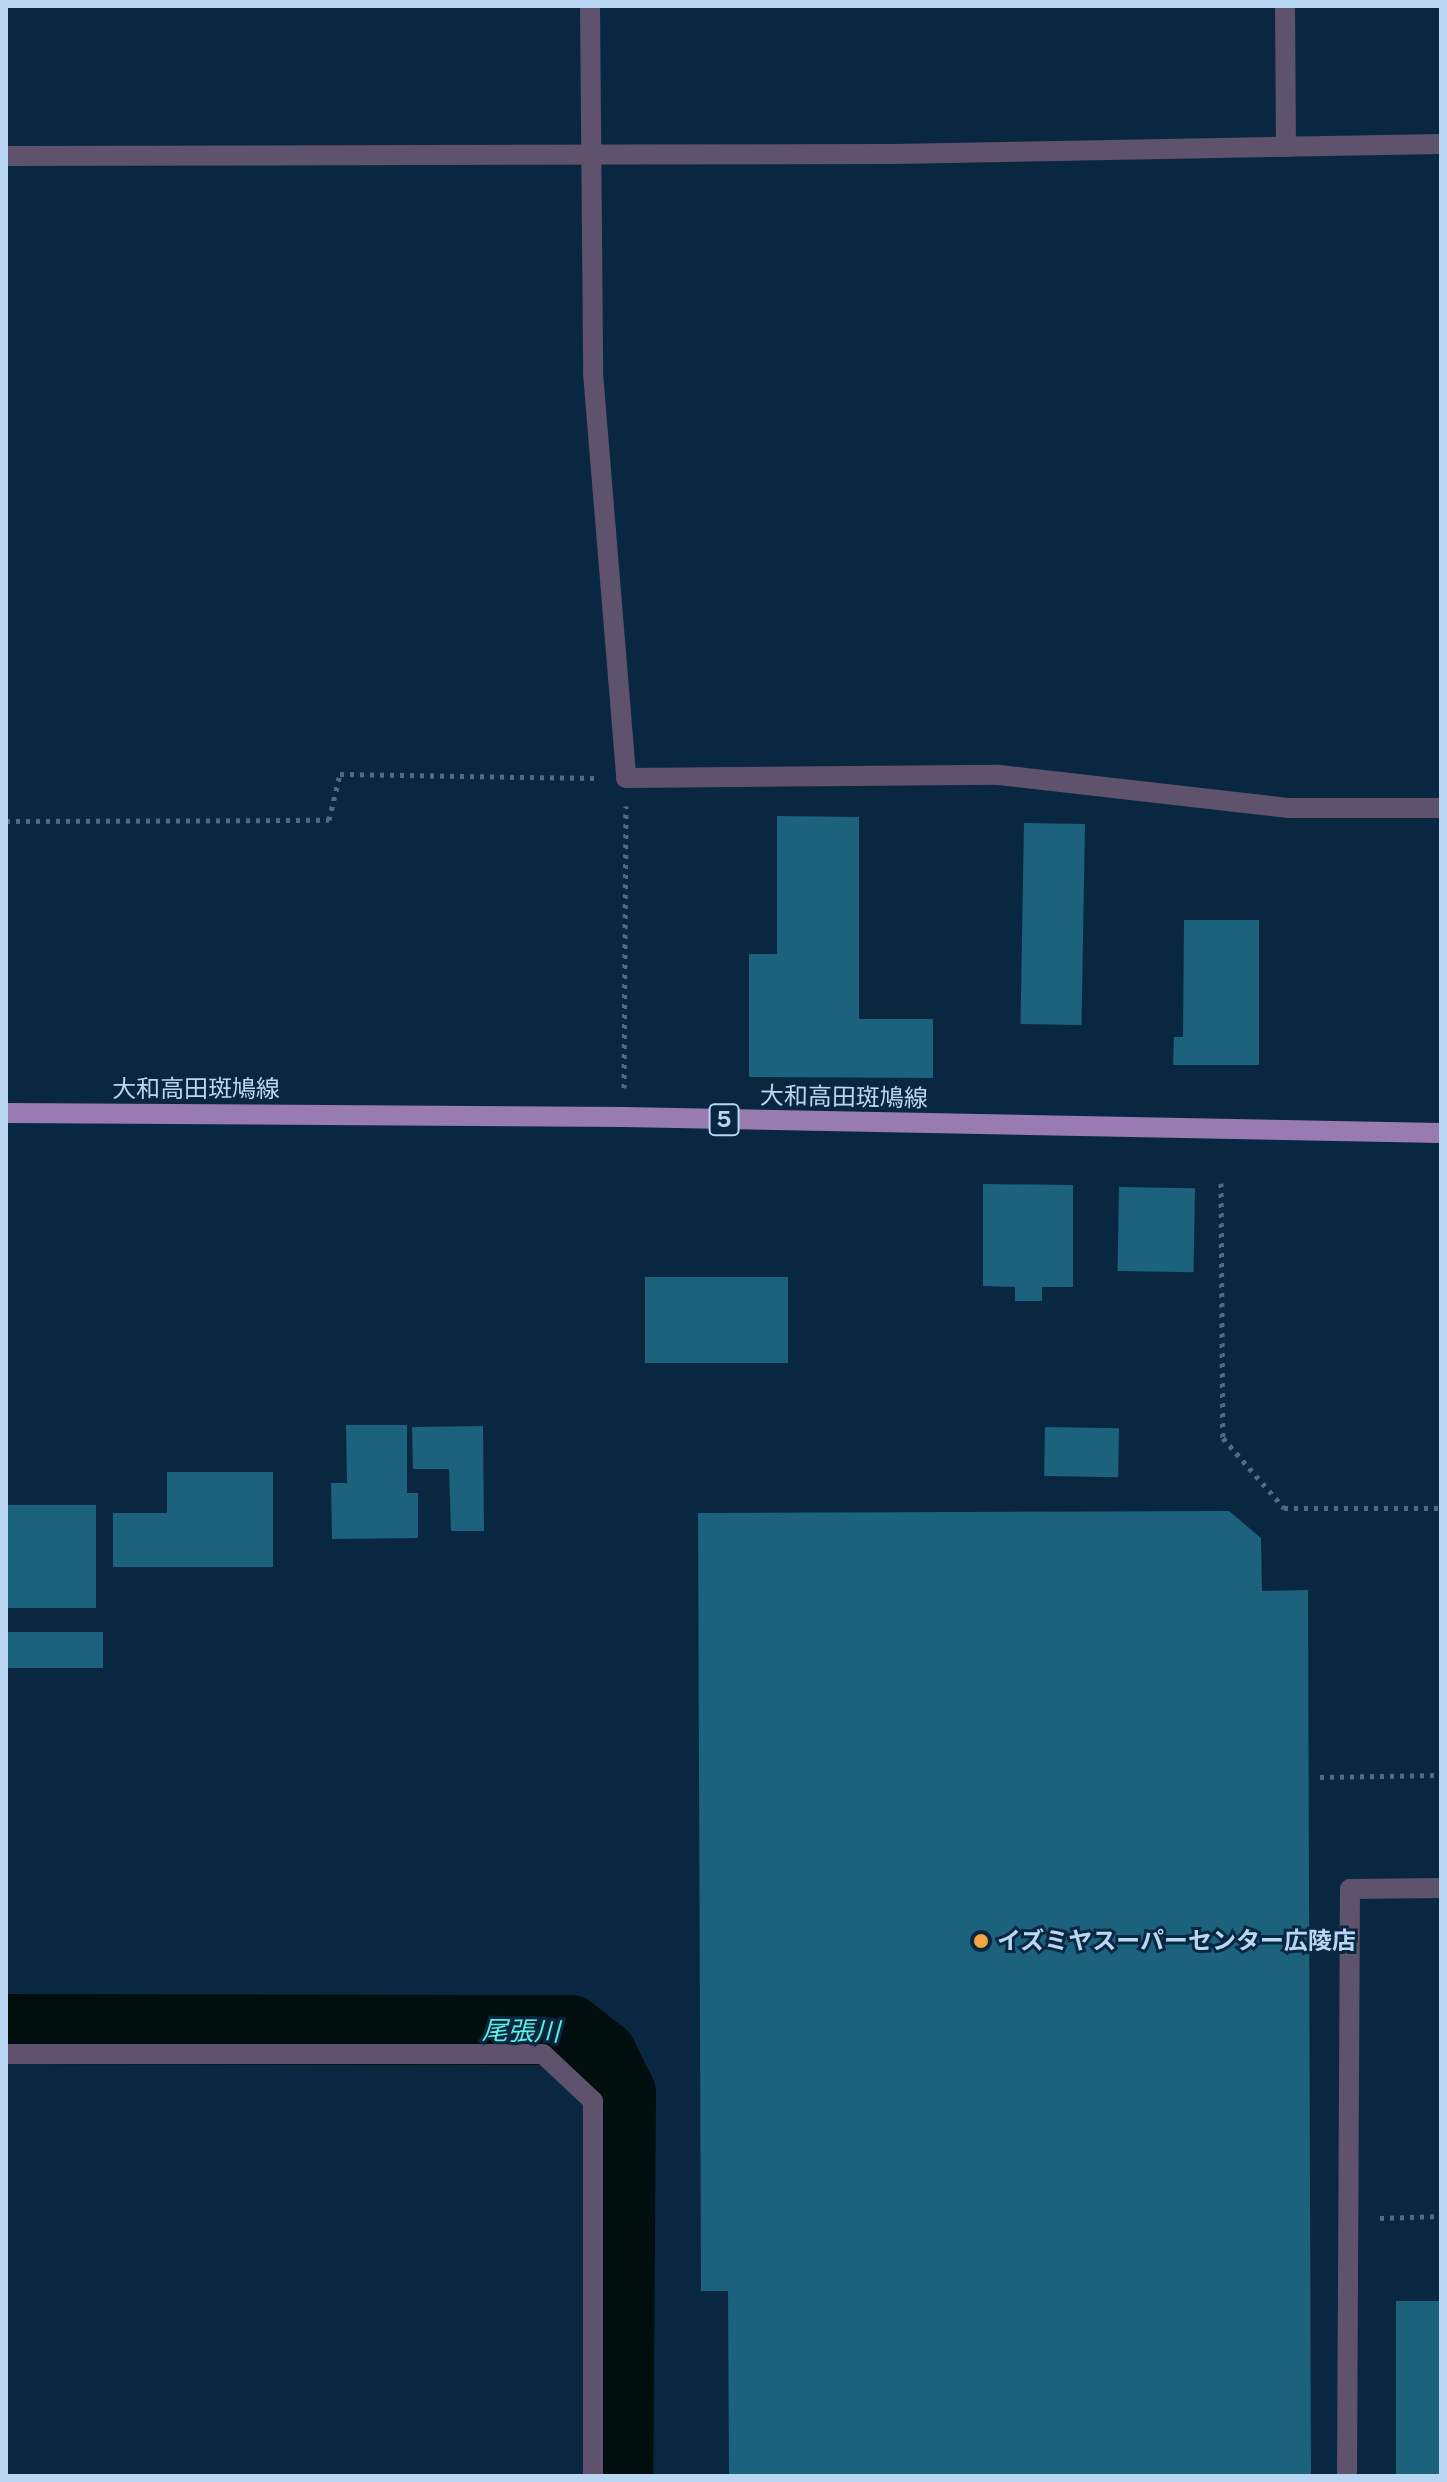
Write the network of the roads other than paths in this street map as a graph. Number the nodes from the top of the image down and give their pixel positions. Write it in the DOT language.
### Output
graph roads {
  1 [pos="590,6"];
  2 [pos="1285,6"];
  3 [pos="1441,144"];
  4 [pos="1286,147"];
  5 [pos="592,154"];
  6 [pos="6,156"];
  7 [pos="1441,808"];
  8 [pos="6,1113"];
  9 [pos="1441,1133"];
  10 [pos="1441,1888"];
  11 [pos="6,2054"];
  12 [pos="593,2476"];
  13 [pos="1347,2476"];
  1 -- 5 [label="street"];
  2 -- 4 [label="street"];
  3 -- 4 [label="street"];
  4 -- 5 [label="street"];
  5 -- 6 [label="street"];
  5 -- 7 [label="street"];
  8 -- 9 [label="main road, 大和高田斑鳩線 / 5"];
  10 -- 13 [label="street"];
  11 -- 12 [label="street"];
}
